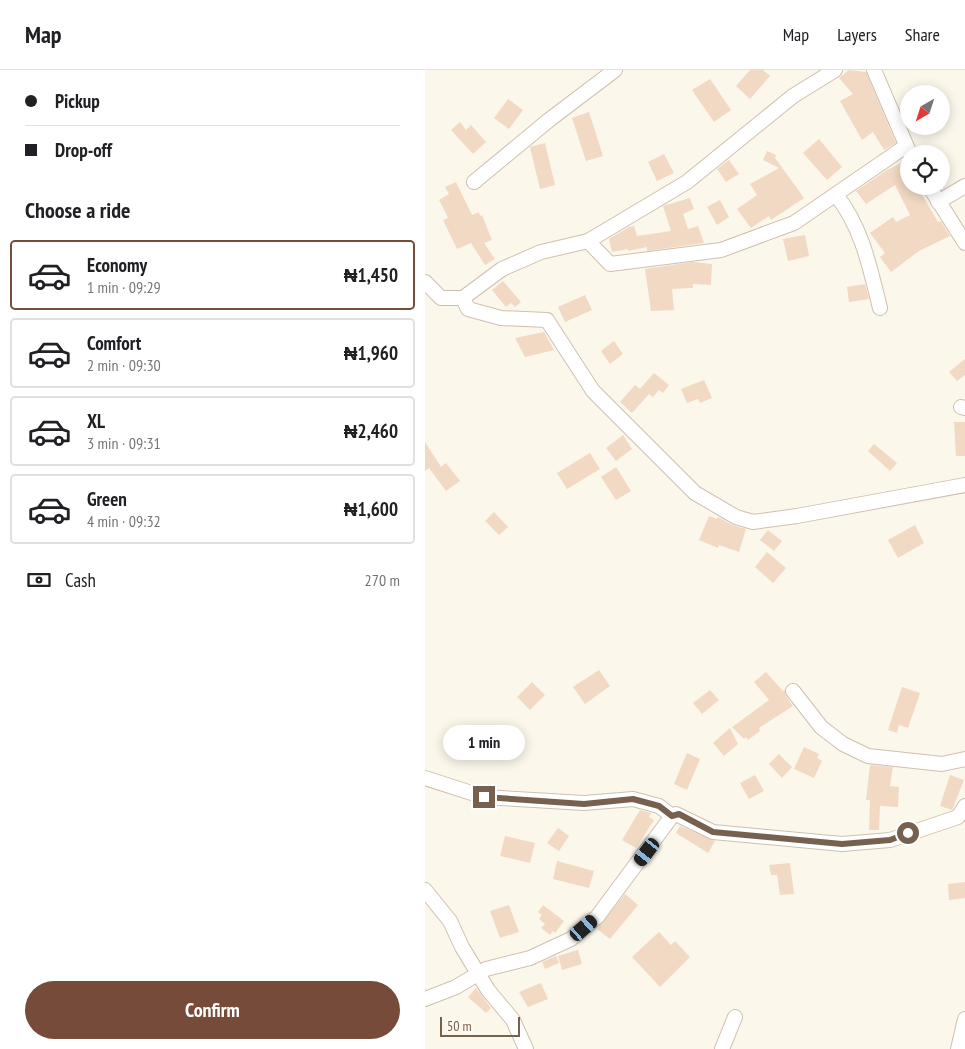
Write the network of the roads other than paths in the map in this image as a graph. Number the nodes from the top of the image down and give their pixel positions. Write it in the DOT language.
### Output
graph roads {
  1 [pos="615,70"];
  2 [pos="835,70"];
  3 [pos="874,70"];
  4 [pos="906,145"];
  5 [pos="900,155"];
  6 [pos="474,182"];
  7 [pos="965,186"];
  8 [pos="836,195"];
  9 [pos="934,195"];
  10 [pos="938,202"];
  11 [pos="588,241"];
  12 [pos="965,243"];
  13 [pos="425,282"];
  14 [pos="463,298"];
  15 [pos="880,308"];
  16 [pos="965,485"];
  17 [pos="793,691"];
  18 [pos="965,759"];
  19 [pos="425,778"];
  20 [pos="965,806"];
  21 [pos="672,816"];
  22 [pos="425,890"];
  23 [pos="479,973"];
  24 [pos="425,999"];
  25 [pos="735,1017"];
  26 [pos="965,1019"];
  27 [pos="526,1049"];
  28 [pos="722,1049"];
  29 [pos="958,1049"];
  1 -- 6 [label="street"];
  2 -- 11 [label="street"];
  3 -- 4 [label="street"];
  5 -- 8 [label="street"];
  7 -- 10 [label="street"];
  8 -- 11 [label="street"];
  8 -- 15 [label="street"];
  9 -- 10 [label="street"];
  10 -- 12 [label="street"];
  11 -- 14 [label="street"];
  13 -- 14 [label="street"];
  14 -- 16 [label="street"];
  17 -- 18 [label="street"];
  19 -- 21 [label="street"];
  20 -- 21 [label="street"];
  21 -- 23 [label="street"];
  22 -- 23 [label="street"];
  23 -- 24 [label="street"];
  23 -- 27 [label="street"];
  25 -- 28 [label="street"];
  26 -- 29 [label="street"];
}
